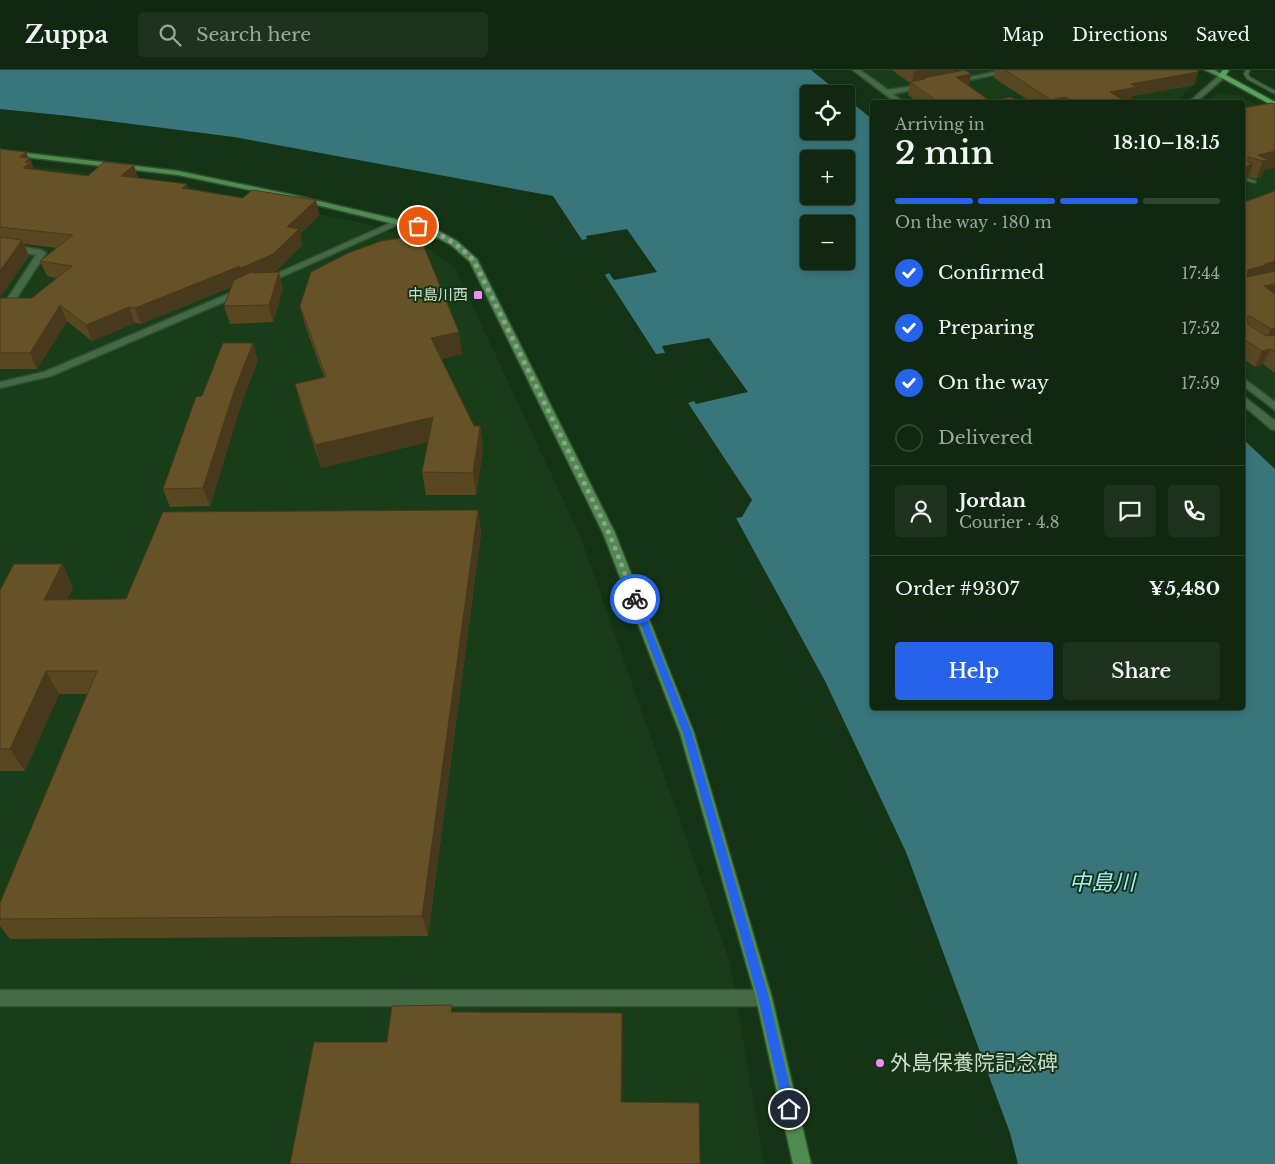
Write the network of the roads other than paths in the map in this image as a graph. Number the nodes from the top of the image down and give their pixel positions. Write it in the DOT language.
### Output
graph roads {
  1 [pos="856,70"];
  2 [pos="1015,70"];
  3 [pos="1208,70"];
  4 [pos="1214,70"];
  5 [pos="1248,70"];
  6 [pos="1224,73"];
  7 [pos="950,81"];
  8 [pos="932,85"];
  9 [pos="886,93"];
  10 [pos="1275,93"];
  11 [pos="896,100"];
  12 [pos="1194,100"];
  13 [pos="1275,105"];
  14 [pos="0,152"];
  15 [pos="1245,178"];
  16 [pos="1254,182"];
  17 [pos="400,222"];
  18 [pos="0,246"];
  19 [pos="0,317"];
  20 [pos="1245,382"];
  21 [pos="0,385"];
  22 [pos="1245,401"];
  23 [pos="1275,407"];
  24 [pos="1275,427"];
  25 [pos="0,998"];
  26 [pos="764,998"];
  27 [pos="802,1164"];
  1 -- 9 [label="street"];
  2 -- 7 [label="street"];
  3 -- 6 [label="street"];
  4 -- 6 [label="street"];
  5 -- 10 [label="lane"];
  6 -- 12 [label="street"];
  6 -- 13 [label="main road"];
  8 -- 9 [label="street"];
  9 -- 11 [label="street"];
  14 -- 17 [label="street"];
  15 -- 16 [label="lane"];
  17 -- 21 [label="street"];
  17 -- 26 [label="street"];
  18 -- 19 [label="street"];
  20 -- 23 [label="street"];
  22 -- 24 [label="street"];
  25 -- 26 [label="street"];
  26 -- 27 [label="street"];
}
